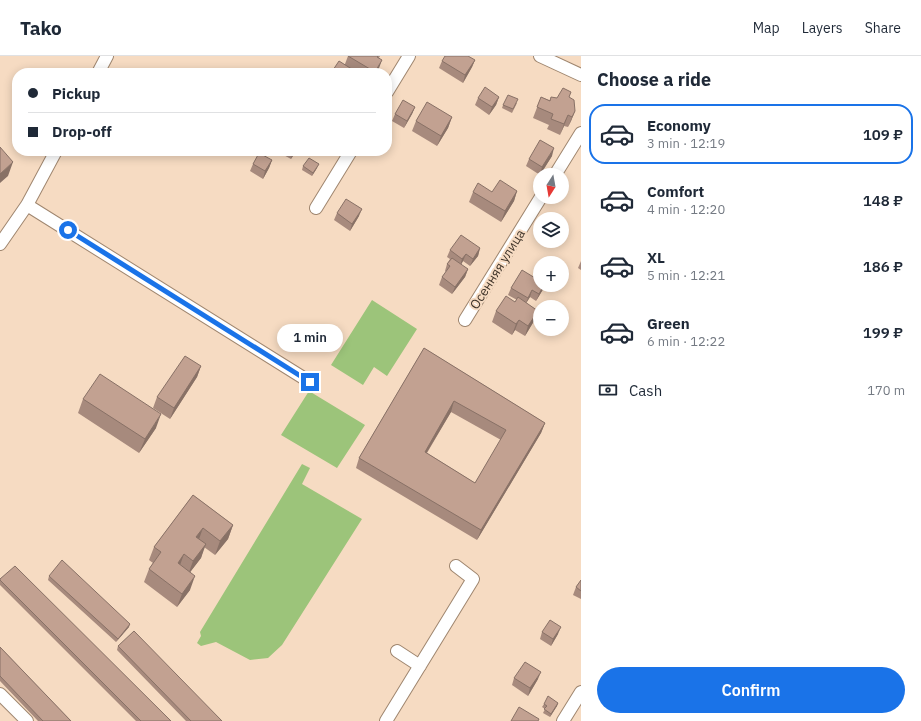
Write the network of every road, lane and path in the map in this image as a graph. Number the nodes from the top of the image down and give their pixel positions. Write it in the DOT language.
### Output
graph roads {
  1 [pos="107,56"];
  2 [pos="409,56"];
  3 [pos="540,56"];
  4 [pos="101,68"];
  5 [pos="581,75"];
  6 [pos="392,84"];
  7 [pos="581,133"];
  8 [pos="53,156"];
  9 [pos="348,156"];
  10 [pos="559,168"];
  11 [pos="537,204"];
  12 [pos="27,205"];
  13 [pos="316,208"];
  14 [pos="0,244"];
  15 [pos="465,320"];
  16 [pos="310,382"];
  17 [pos="456,566"];
  18 [pos="397,651"];
  19 [pos="420,666"];
  20 [pos="581,692"];
  21 [pos="0,694"];
  22 [pos="27,721"];
  23 [pos="386,721"];
  24 [pos="563,721"];
  1 -- 4 [label="street"];
  2 -- 6 [label="street"];
  3 -- 5 [label="street"];
  7 -- 10 [label="street"];
  8 -- 12 [label="street"];
  9 -- 13 [label="street"];
  11 -- 15 [label="street, Осенняя улица"];
  12 -- 14 [label="street"];
  12 -- 16 [label="street"];
  17 -- 19 [label="street"];
  18 -- 19 [label="street"];
  19 -- 23 [label="street"];
  20 -- 24 [label="street"];
  21 -- 22 [label="street"];
}
